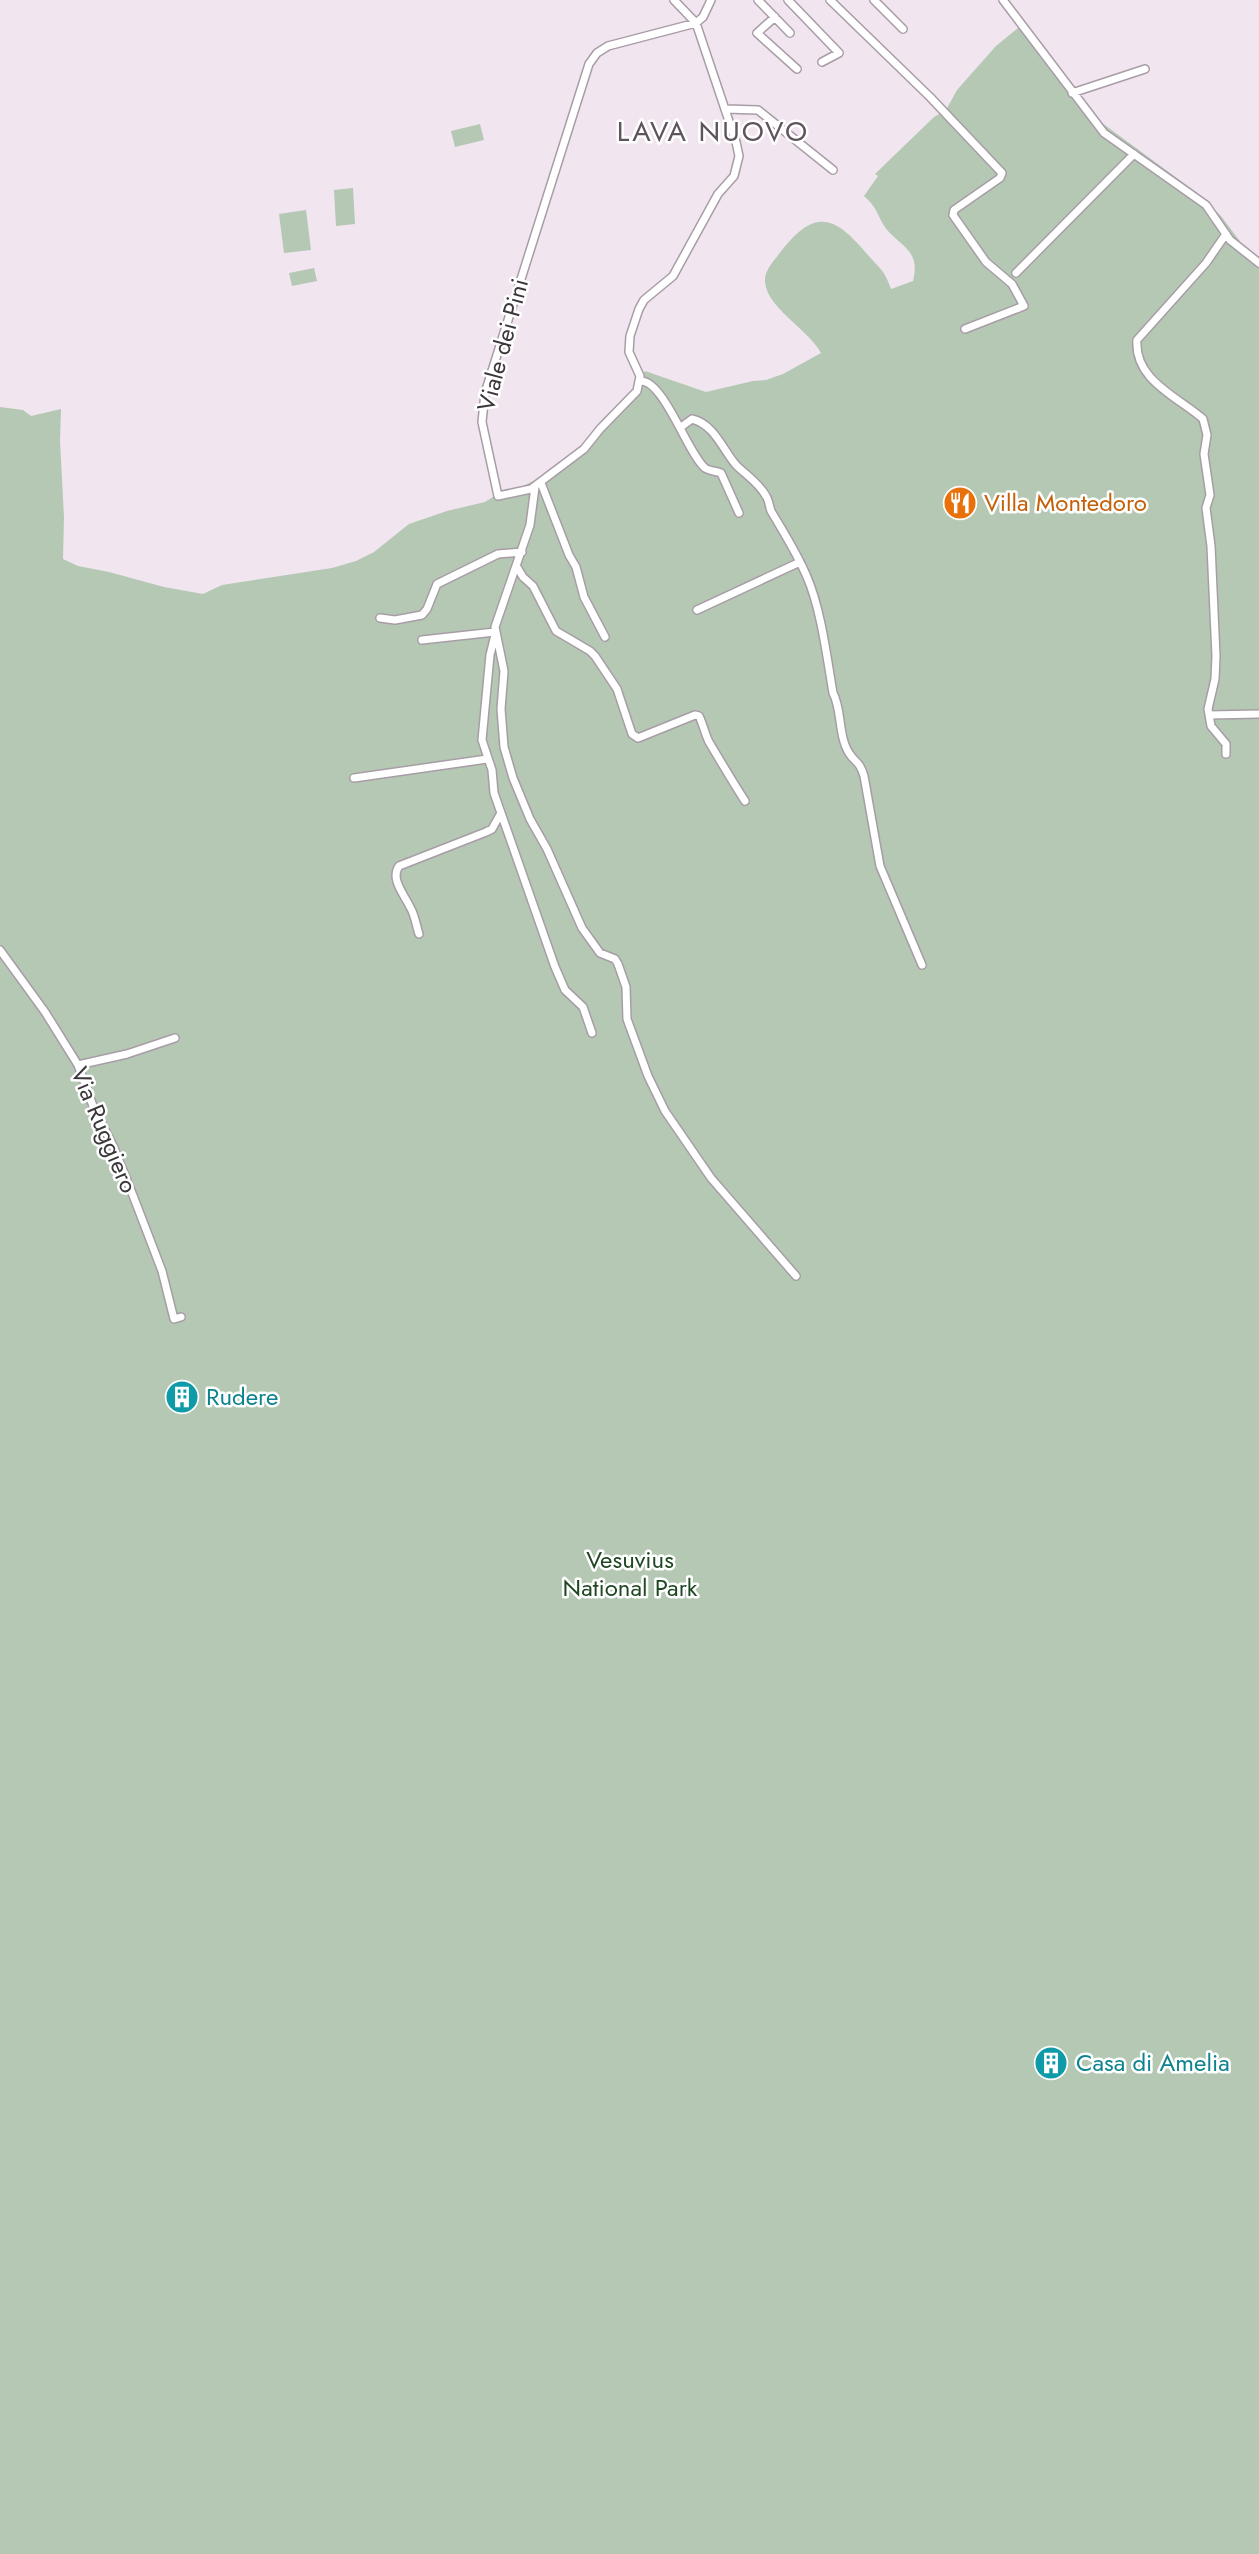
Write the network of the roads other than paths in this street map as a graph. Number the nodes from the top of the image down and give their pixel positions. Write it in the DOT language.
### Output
graph roads {
  1 [pos="674,0"];
  2 [pos="711,0"];
  3 [pos="758,0"];
  4 [pos="788,0"];
  5 [pos="830,0"];
  6 [pos="874,0"];
  7 [pos="1003,0"];
  8 [pos="775,17"];
  9 [pos="696,23"];
  10 [pos="903,29"];
  11 [pos="790,33"];
  12 [pos="822,62"];
  13 [pos="797,69"];
  14 [pos="1145,69"];
  15 [pos="1072,93"];
  16 [pos="725,109"];
  17 [pos="1134,154"];
  18 [pos="833,170"];
  19 [pos="1226,234"];
  20 [pos="1259,263"];
  21 [pos="1016,273"];
  22 [pos="965,329"];
  23 [pos="641,381"];
  24 [pos="681,426"];
  25 [pos="538,485"];
  26 [pos="739,513"];
  27 [pos="522,552"];
  28 [pos="800,562"];
  29 [pos="517,567"];
  30 [pos="697,610"];
  31 [pos="380,618"];
  32 [pos="495,634"];
  33 [pos="605,637"];
  34 [pos="422,640"];
  35 [pos="1259,714"];
  36 [pos="1209,715"];
  37 [pos="1226,754"];
  38 [pos="487,759"];
  39 [pos="354,778"];
  40 [pos="745,801"];
  41 [pos="501,813"];
  42 [pos="419,934"];
  43 [pos="0,950"];
  44 [pos="922,965"];
  45 [pos="592,1033"];
  46 [pos="175,1038"];
  47 [pos="78,1065"];
  48 [pos="796,1276"];
  49 [pos="181,1317"];
  1 -- 9 [label="street"];
  2 -- 9 [label="street"];
  3 -- 8 [label="street"];
  4 -- 12 [label="street"];
  5 -- 22 [label="street"];
  6 -- 10 [label="street"];
  7 -- 15 [label="street"];
  8 -- 11 [label="street"];
  8 -- 13 [label="street"];
  9 -- 16 [label="street"];
  9 -- 25 [label="street, Viale dei Pini"];
  14 -- 15 [label="street"];
  15 -- 17 [label="street"];
  16 -- 18 [label="street"];
  16 -- 23 [label="street"];
  17 -- 19 [label="street"];
  17 -- 21 [label="street"];
  19 -- 20 [label="street"];
  19 -- 36 [label="street"];
  23 -- 24 [label="street"];
  23 -- 25 [label="street, Viale dei Pini"];
  24 -- 26 [label="street"];
  24 -- 28 [label="street"];
  25 -- 27 [label="street"];
  25 -- 33 [label="street"];
  27 -- 29 [label="street"];
  27 -- 31 [label="street"];
  28 -- 30 [label="street"];
  28 -- 44 [label="street"];
  29 -- 32 [label="street"];
  29 -- 40 [label="street"];
  32 -- 34 [label="street"];
  32 -- 38 [label="street"];
  32 -- 48 [label="street"];
  35 -- 36 [label="street"];
  36 -- 37 [label="street"];
  38 -- 39 [label="street"];
  38 -- 41 [label="street"];
  41 -- 42 [label="street"];
  41 -- 45 [label="street"];
  43 -- 47 [label="street, Via Ruggiero"];
  46 -- 47 [label="street"];
  47 -- 49 [label="street, Via Ruggiero"];
}
